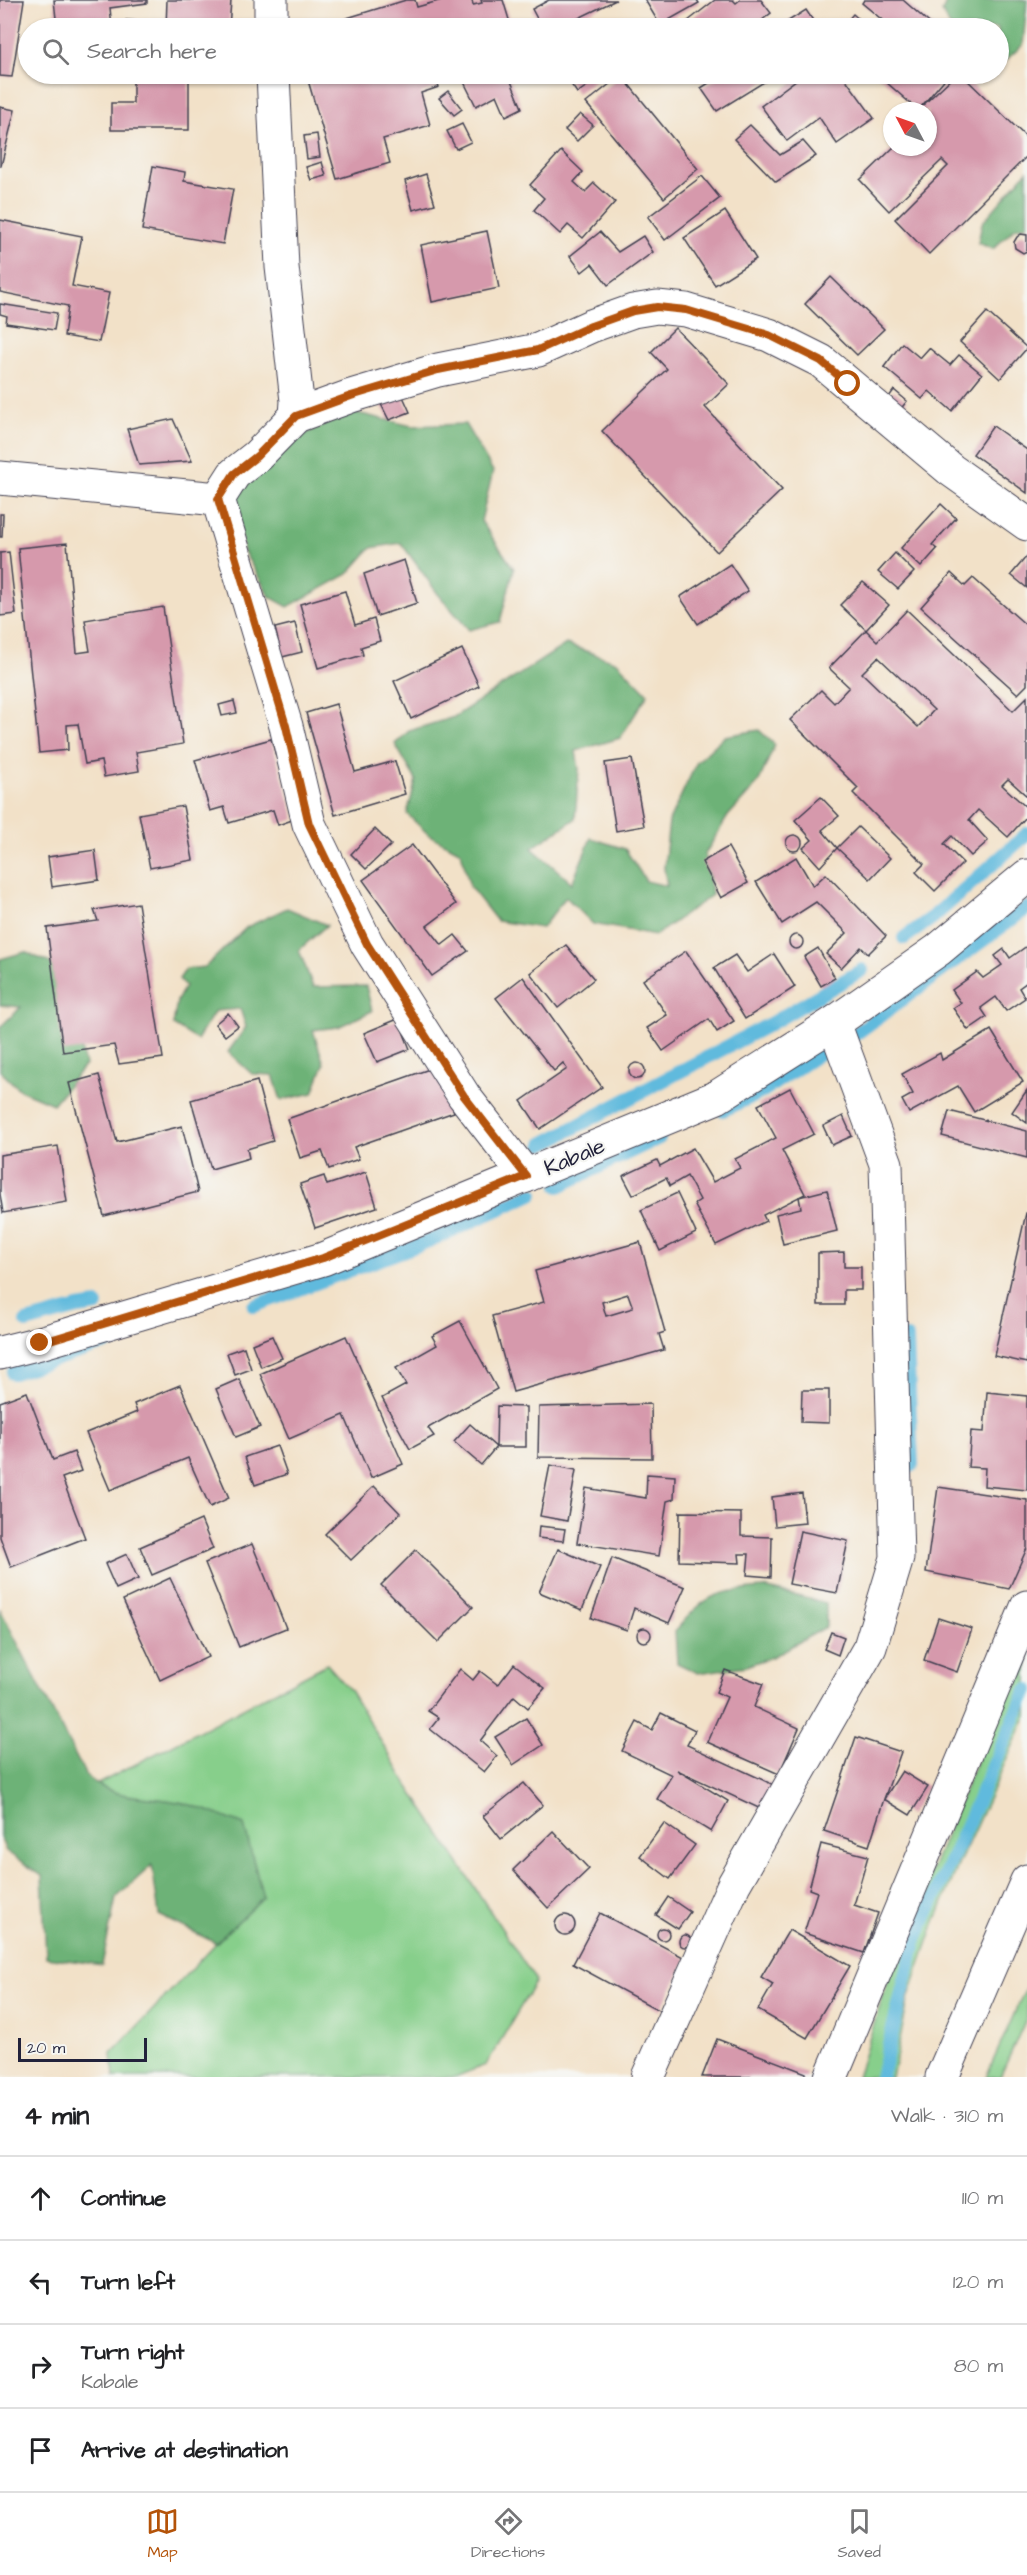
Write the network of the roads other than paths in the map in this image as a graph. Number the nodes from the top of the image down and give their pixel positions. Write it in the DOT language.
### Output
graph roads {
  1 [pos="270,0"];
  2 [pos="271,18"];
  3 [pos="273,84"];
  4 [pos="296,416"];
  5 [pos="0,478"];
  6 [pos="218,499"];
  7 [pos="1027,524"];
  8 [pos="1027,876"];
  9 [pos="834,1023"];
  10 [pos="526,1176"];
  11 [pos="0,1353"];
  12 [pos="1027,1607"];
  13 [pos="1027,1881"];
  14 [pos="648,2077"];
  15 [pos="831,2077"];
  16 [pos="942,2077"];
  1 -- 2 [label="main road"];
  3 -- 4 [label="main road"];
  4 -- 6 [label="main road"];
  4 -- 7 [label="main road"];
  5 -- 6 [label="main road"];
  6 -- 10 [label="main road"];
  8 -- 9 [label="main road, Kabale"];
  9 -- 10 [label="main road, Kabale"];
  9 -- 14 [label="main road"];
  10 -- 11 [label="main road, Kabale"];
  12 -- 15 [label="main road"];
  13 -- 16 [label="main road"];
}
